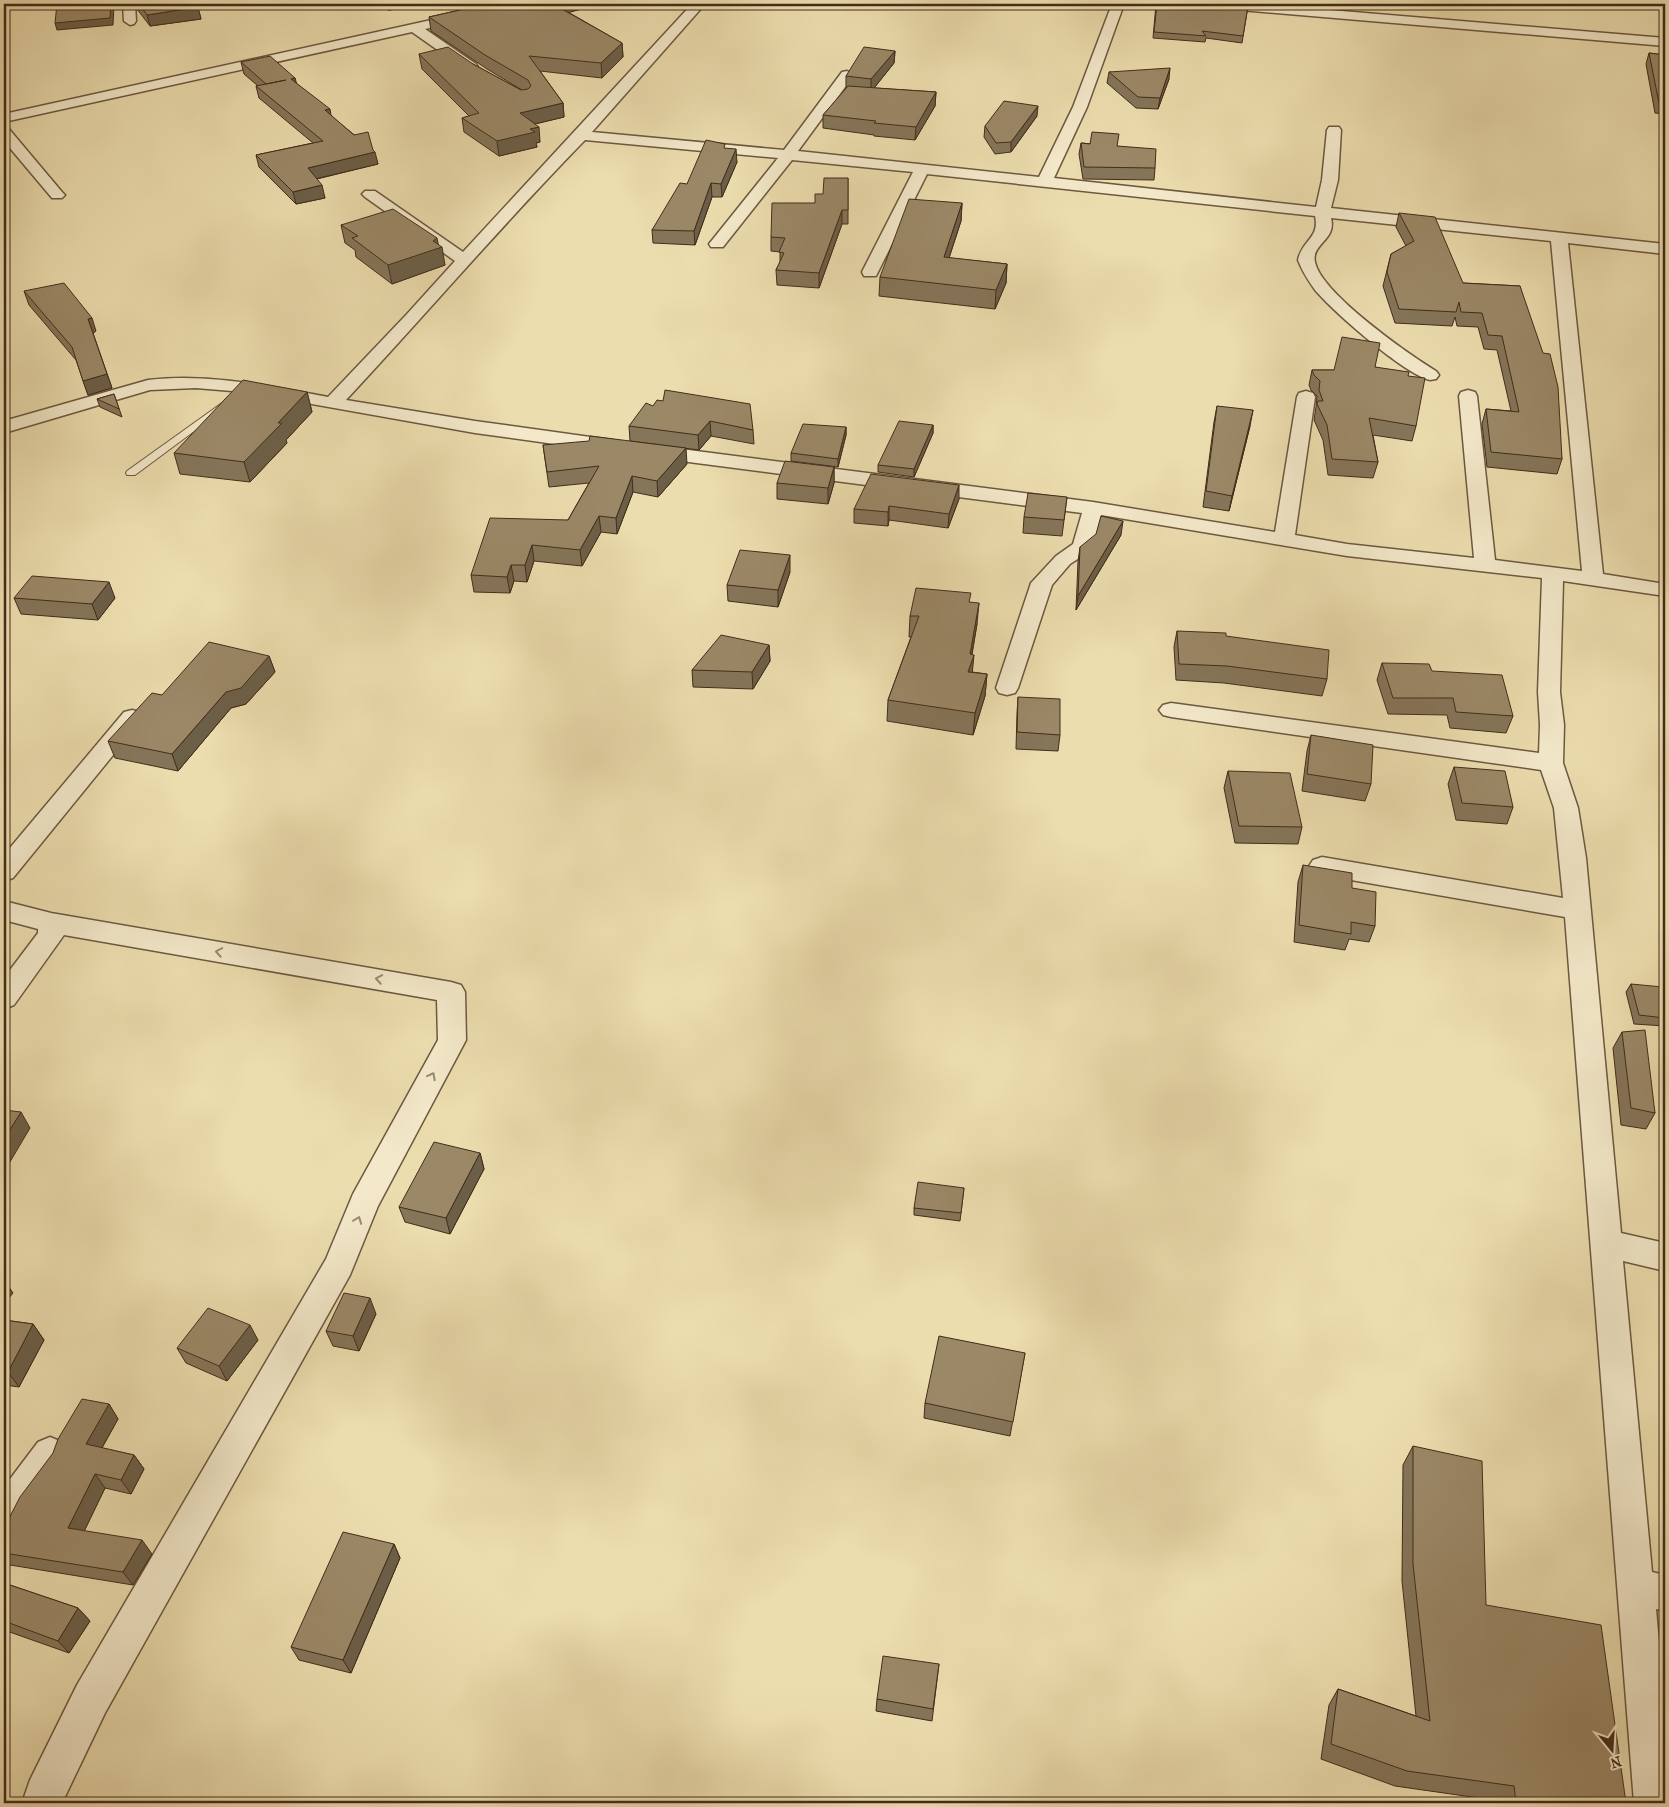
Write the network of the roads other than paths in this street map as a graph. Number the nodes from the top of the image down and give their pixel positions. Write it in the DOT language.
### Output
graph roads {
  1 [pos="129,4"];
  2 [pos="408,4"];
  3 [pos="520,4"];
  4 [pos="699,4"];
  5 [pos="1118,4"];
  6 [pos="1217,4"];
  7 [pos="1596,4"];
  8 [pos="1630,4"];
  9 [pos="388,8"];
  10 [pos="1351,9"];
  11 [pos="130,21"];
  12 [pos="415,28"];
  13 [pos="1665,42"];
  14 [pos="481,74"];
  15 [pos="847,75"];
  16 [pos="4,118"];
  17 [pos="1334,130"];
  18 [pos="4,132"];
  19 [pos="580,134"];
  20 [pos="788,155"];
  21 [pos="922,169"];
  22 [pos="1044,182"];
  23 [pos="370,194"];
  24 [pos="57,195"];
  25 [pos="1323,213"];
  26 [pos="1559,238"];
  27 [pos="717,244"];
  28 [pos="1665,249"];
  29 [pos="465,261"];
  30 [pos="870,272"];
  31 [pos="1430,375"];
  32 [pos="245,388"];
  33 [pos="1468,396"];
  34 [pos="1306,397"];
  35 [pos="332,403"];
  36 [pos="4,427"];
  37 [pos="131,473"];
  38 [pos="1093,508"];
  39 [pos="1284,538"];
  40 [pos="1485,566"];
  41 [pos="1553,573"];
  42 [pos="1593,579"];
  43 [pos="1665,590"];
  44 [pos="1007,688"];
  45 [pos="1171,710"];
  46 [pos="132,717"];
  47 [pos="1551,764"];
  48 [pos="1322,866"];
  49 [pos="4,872"];
  50 [pos="1578,910"];
  51 [pos="4,912"];
  52 [pos="51,923"];
  53 [pos="4,998"];
  54 [pos="1606,1244"];
  55 [pos="1665,1257"];
  56 [pos="50,1454"];
  57 [pos="4,1516"];
  58 [pos="1650,1589"];
  59 [pos="42,1803"];
  60 [pos="1654,1803"];
  1 -- 11 [label="street"];
  2 -- 9 [label="lane"];
  3 -- 12 [label="street"];
  4 -- 19 [label="street"];
  5 -- 22 [label="street"];
  6 -- 10 [label="street"];
  7 -- 8 [label="lane"];
  10 -- 13 [label="street"];
  12 -- 14 [label="street"];
  12 -- 16 [label="street"];
  15 -- 20 [label="street"];
  17 -- 25 [label="street"];
  18 -- 24 [label="street"];
  19 -- 20 [label="street"];
  19 -- 29 [label="street"];
  20 -- 21 [label="street"];
  20 -- 27 [label="street"];
  21 -- 22 [label="street"];
  21 -- 30 [label="street"];
  22 -- 25 [label="street"];
  23 -- 29 [label="street"];
  25 -- 26 [label="street"];
  25 -- 31 [label="street"];
  26 -- 28 [label="street"];
  26 -- 42 [label="street"];
  29 -- 35 [label="street"];
  32 -- 35 [label="street"];
  32 -- 36 [label="street"];
  32 -- 37 [label="lane"];
  33 -- 40 [label="street"];
  34 -- 39 [label="street"];
  35 -- 38 [label="street"];
  38 -- 39 [label="street"];
  38 -- 44 [label="street"];
  39 -- 40 [label="street"];
  40 -- 41 [label="street"];
  41 -- 42 [label="street"];
  41 -- 47 [label="street"];
  42 -- 43 [label="street"];
  45 -- 47 [label="street"];
  46 -- 49 [label="street"];
  47 -- 50 [label="street"];
  48 -- 50 [label="street"];
  50 -- 54 [label="street"];
  51 -- 52 [label="street"];
  52 -- 53 [label="street"];
  59 -- 52 [label="street, one-way"];
  54 -- 55 [label="street"];
  54 -- 58 [label="street"];
  56 -- 57 [label="street"];
  58 -- 60 [label="street"];
}
